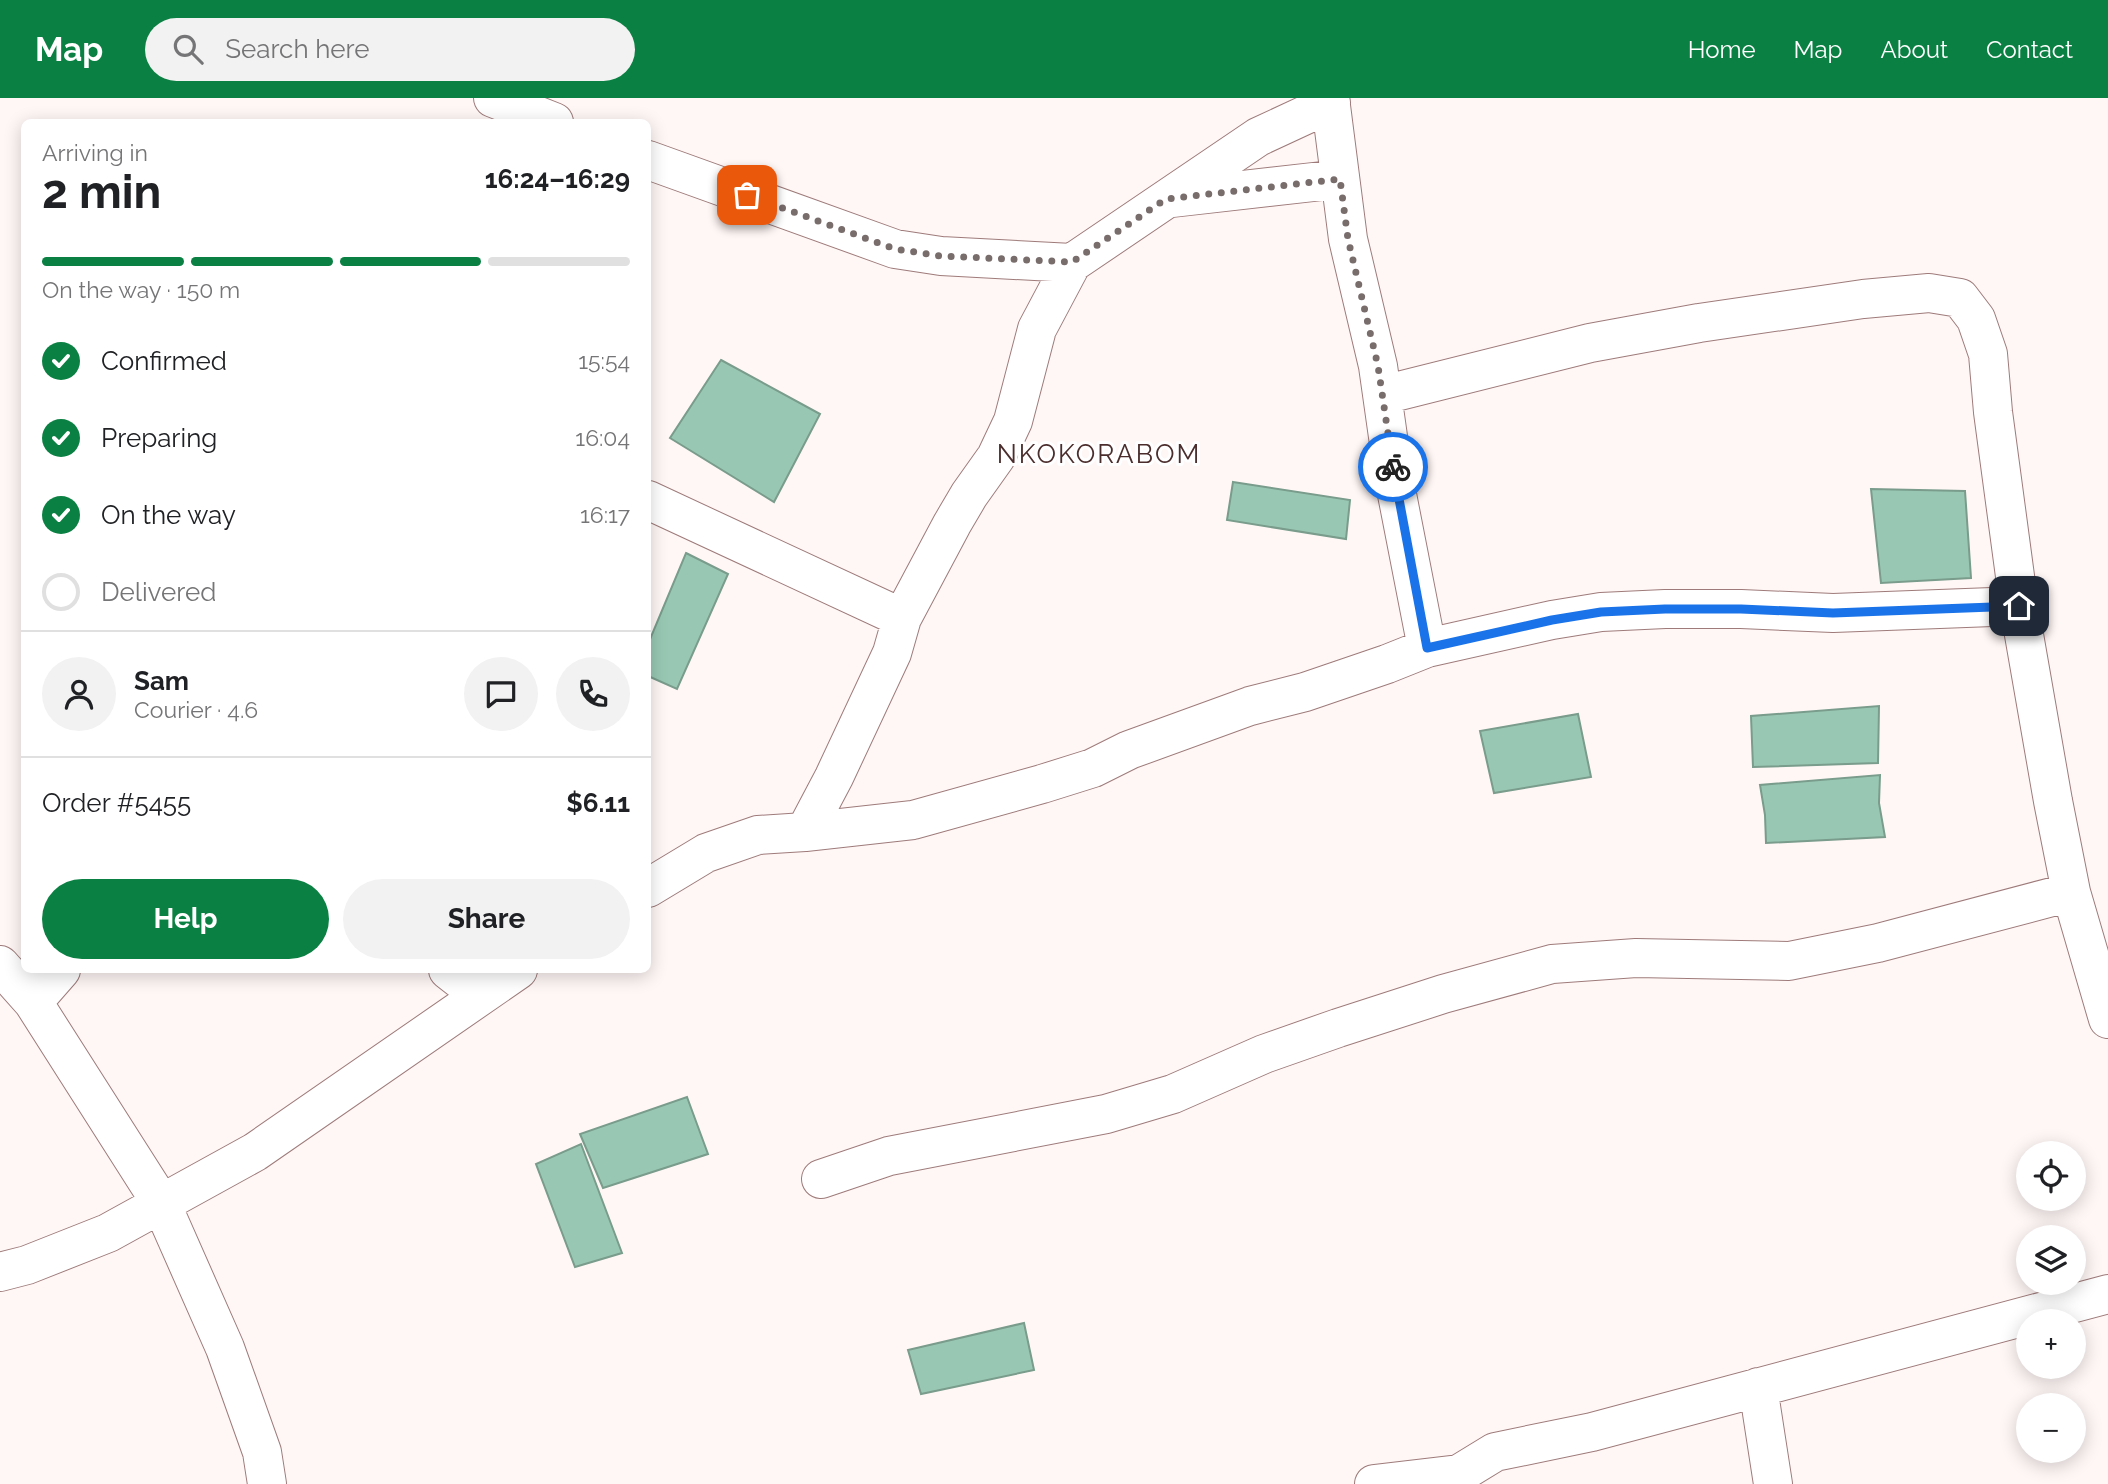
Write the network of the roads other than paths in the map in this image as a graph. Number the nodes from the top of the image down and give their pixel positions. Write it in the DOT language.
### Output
graph roads {
  1 [pos="494,98"];
  2 [pos="1331,100"];
  3 [pos="546,119"];
  4 [pos="651,161"];
  5 [pos="1340,179"];
  6 [pos="1166,199"];
  7 [pos="1072,262"];
  8 [pos="1383,395"];
  9 [pos="651,501"];
  10 [pos="2019,606"];
  11 [pos="902,618"];
  12 [pos="1427,648"];
  13 [pos="805,831"];
  14 [pos="651,886"];
  15 [pos="2071,892"];
  16 [pos="0,965"];
  17 [pos="58,973"];
  18 [pos="452,973"];
  19 [pos="513,973"];
  20 [pos="480,995"];
  21 [pos="33,1002"];
  22 [pos="2108,1019"];
  23 [pos="821,1179"];
  24 [pos="161,1203"];
  25 [pos="0,1272"];
  26 [pos="2108,1294"];
  27 [pos="1758,1387"];
  28 [pos="1456,1479"];
  29 [pos="267,1484"];
  30 [pos="1374,1484"];
  31 [pos="1773,1484"];
  1 -- 3 [label="street"];
  2 -- 5 [label="street"];
  2 -- 6 [label="street"];
  4 -- 7 [label="street"];
  5 -- 6 [label="street"];
  5 -- 8 [label="street"];
  6 -- 7 [label="street"];
  7 -- 11 [label="street"];
  8 -- 10 [label="street"];
  8 -- 12 [label="street"];
  9 -- 11 [label="street"];
  10 -- 12 [label="street"];
  10 -- 15 [label="street"];
  11 -- 13 [label="street"];
  12 -- 13 [label="street"];
  13 -- 14 [label="street"];
  15 -- 22 [label="street"];
  15 -- 23 [label="street"];
  16 -- 21 [label="street"];
  17 -- 21 [label="street"];
  18 -- 20 [label="street"];
  19 -- 20 [label="street"];
  20 -- 24 [label="street"];
  21 -- 24 [label="street"];
  24 -- 25 [label="street"];
  24 -- 29 [label="street"];
  26 -- 27 [label="street"];
  27 -- 28 [label="street"];
  27 -- 31 [label="street"];
  28 -- 30 [label="street"];
}
